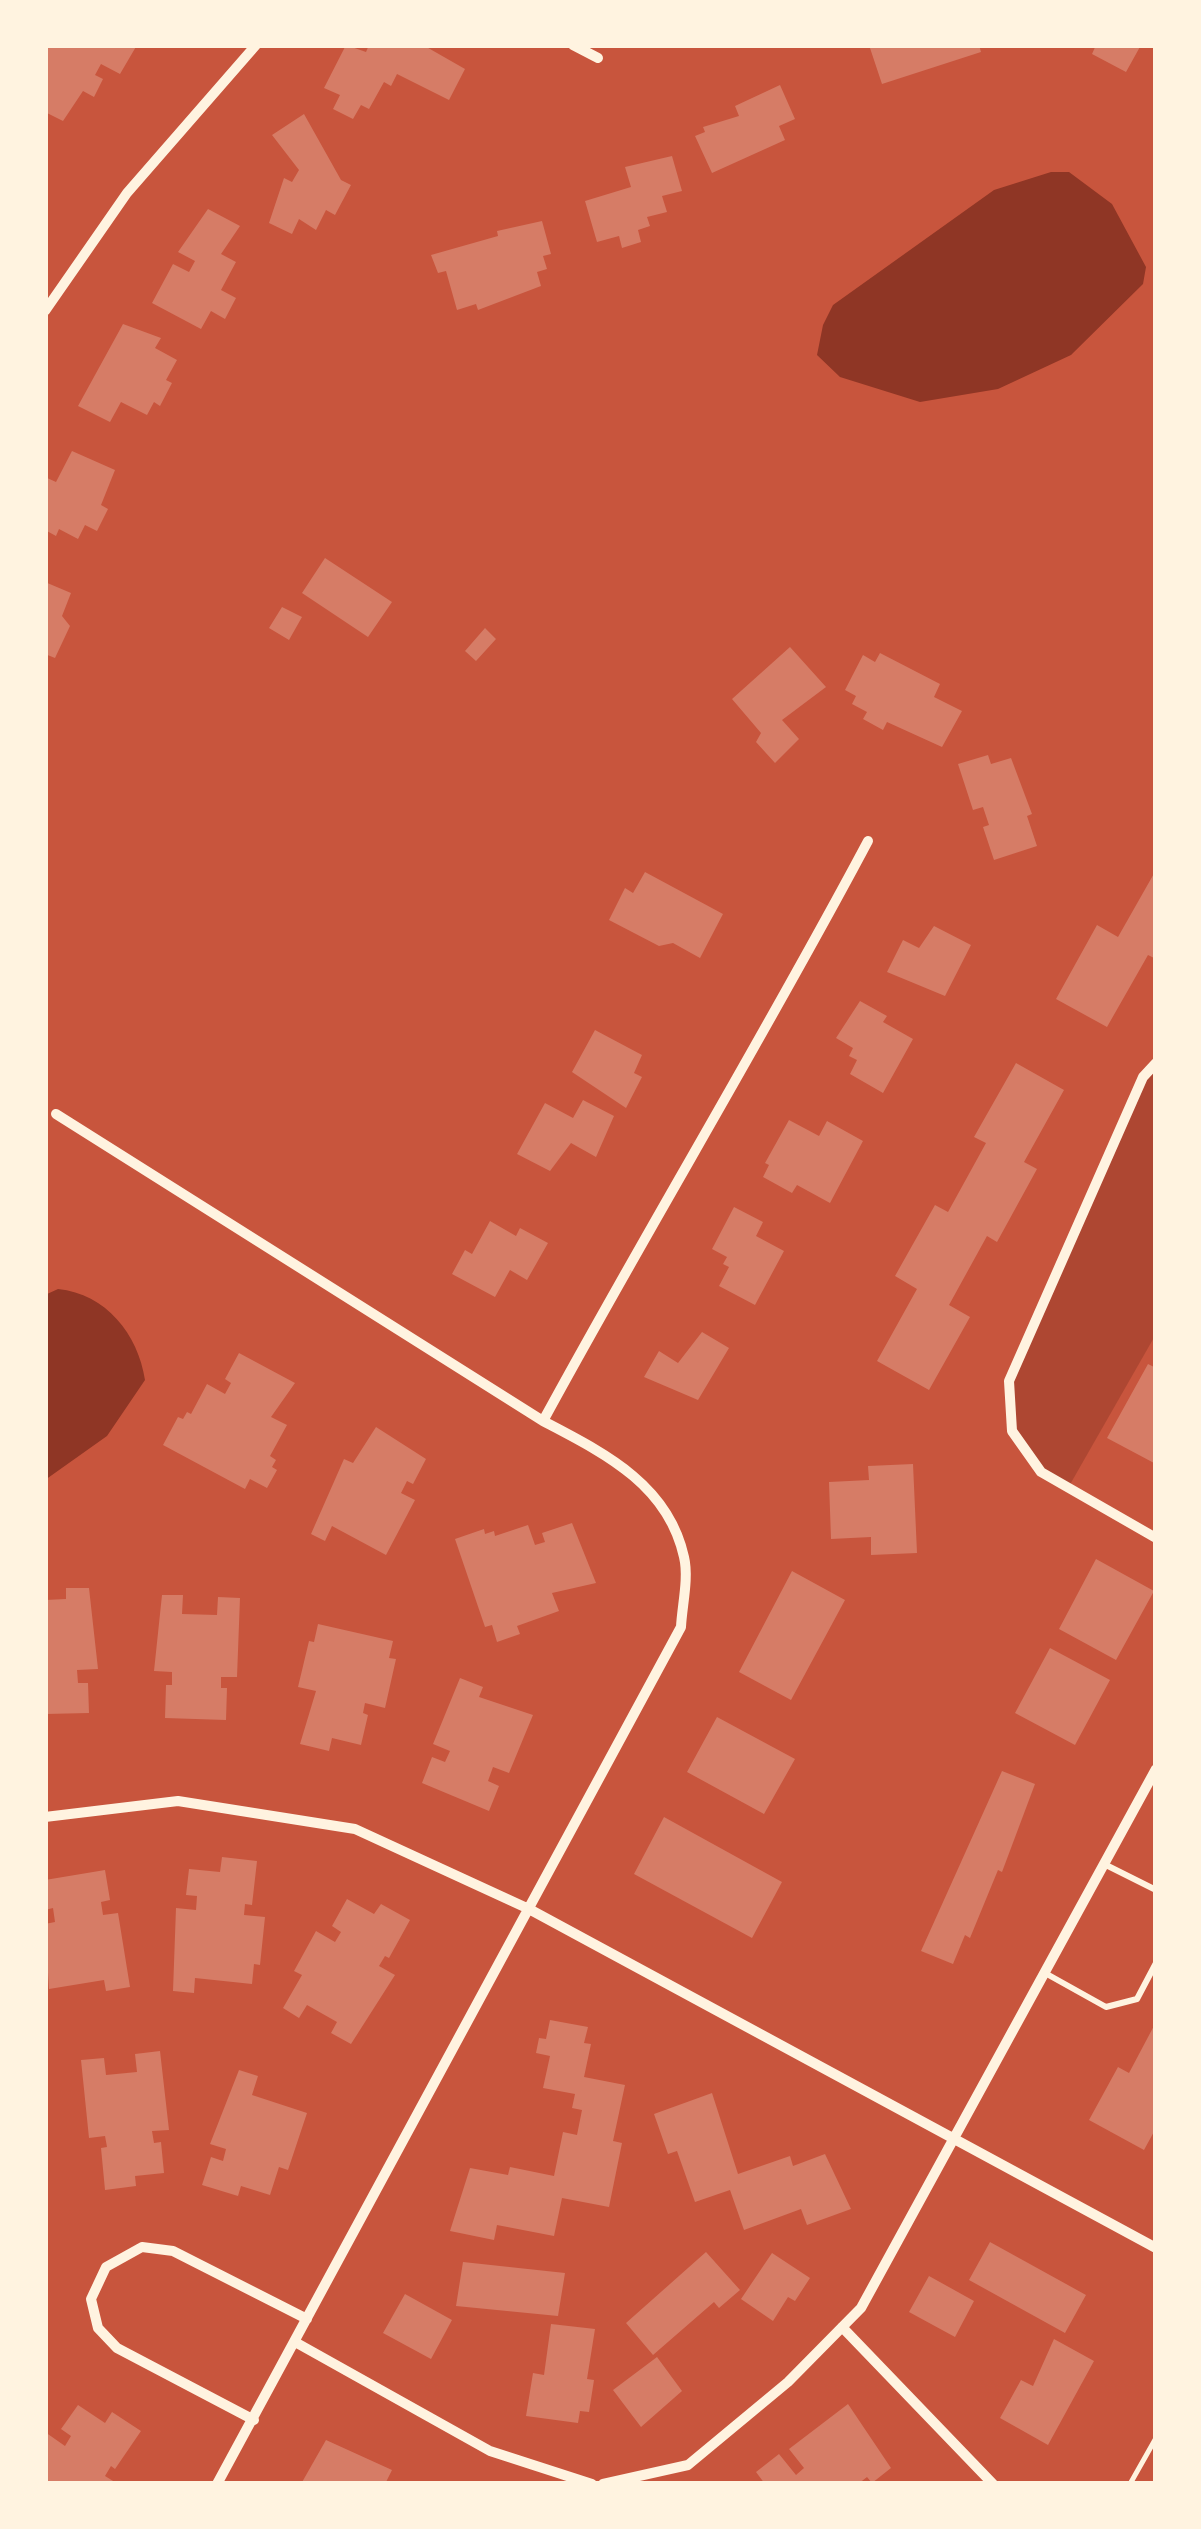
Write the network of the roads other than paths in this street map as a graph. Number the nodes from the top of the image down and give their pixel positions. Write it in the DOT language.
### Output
graph roads {
  1 [pos="256,45"];
  2 [pos="573,45"];
  3 [pos="598,58"];
  4 [pos="45,311"];
  5 [pos="868,841"];
  6 [pos="1156,1063"];
  7 [pos="56,1114"];
  8 [pos="544,1421"];
  9 [pos="1156,1538"];
  10 [pos="1156,1768"];
  11 [pos="45,1817"];
  12 [pos="1104,1864"];
  13 [pos="1156,1890"];
  14 [pos="529,1909"];
  15 [pos="1156,1964"];
  16 [pos="1045,1973"];
  17 [pos="954,2140"];
  18 [pos="1156,2248"];
  19 [pos="307,2319"];
  20 [pos="842,2327"];
  21 [pos="295,2342"];
  22 [pos="254,2420"];
  23 [pos="217,2484"];
  24 [pos="592,2484"];
  25 [pos="603,2484"];
  26 [pos="993,2484"];
  1 -- 4 [label="street"];
  2 -- 3 [label="street"];
  5 -- 8 [label="street"];
  6 -- 9 [label="street"];
  7 -- 8 [label="street"];
  8 -- 14 [label="street"];
  10 -- 12 [label="street"];
  11 -- 14 [label="street"];
  12 -- 13 [label="lane"];
  12 -- 16 [label="street"];
  14 -- 17 [label="street"];
  14 -- 19 [label="street"];
  15 -- 16 [label="lane"];
  16 -- 17 [label="street"];
  17 -- 18 [label="street"];
  17 -- 20 [label="street"];
  19 -- 21 [label="street"];
  19 -- 22 [label="street"];
  20 -- 25 [label="street"];
  20 -- 26 [label="street"];
  21 -- 22 [label="street"];
  21 -- 24 [label="street"];
  22 -- 23 [label="street"];
}
